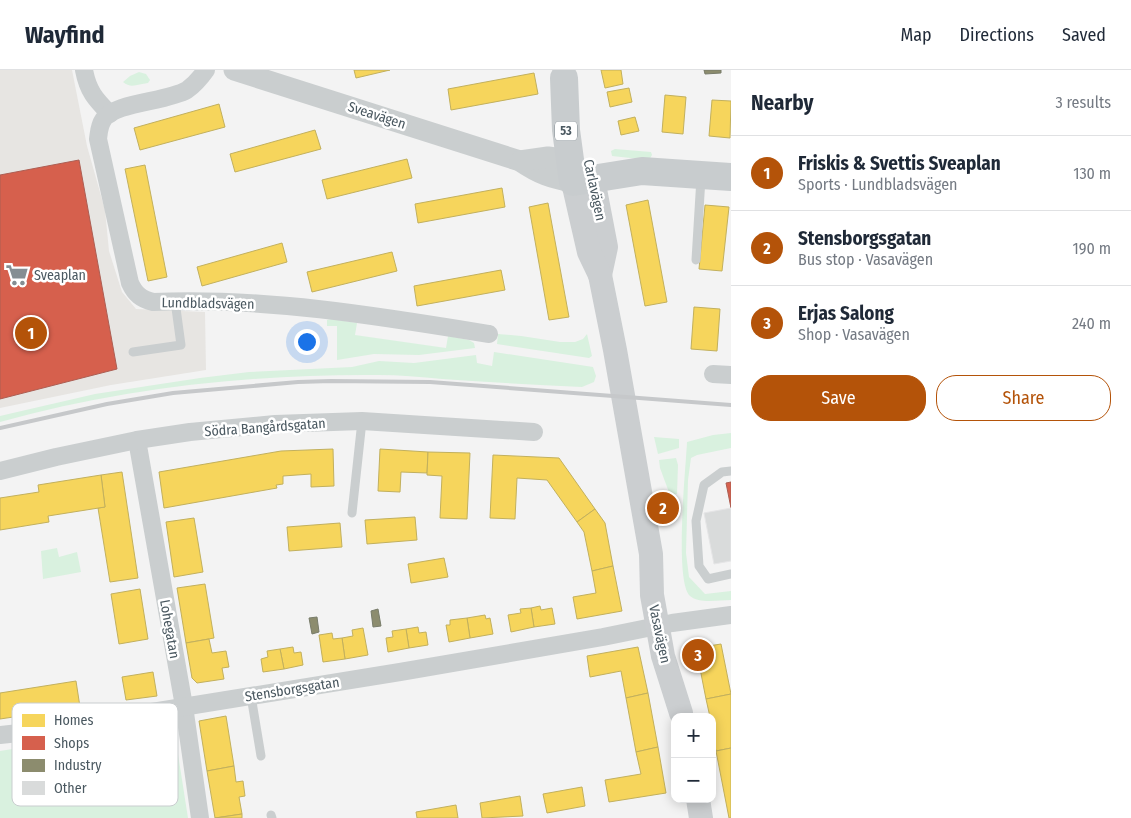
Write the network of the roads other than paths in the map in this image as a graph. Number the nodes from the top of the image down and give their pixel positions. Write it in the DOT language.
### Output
graph roads {
  1 [pos="84,70"];
  2 [pos="206,70"];
  3 [pos="234,70"];
  4 [pos="564,74"];
  5 [pos="110,114"];
  6 [pos="581,170"];
  7 [pos="701,175"];
  8 [pos="731,178"];
  9 [pos="696,260"];
  10 [pos="175,301"];
  11 [pos="488,334"];
  12 [pos="133,352"];
  13 [pos="713,374"];
  14 [pos="731,376"];
  15 [pos="626,412"];
  16 [pos="362,421"];
  17 [pos="534,432"];
  18 [pos="137,440"];
  19 [pos="0,471"];
  20 [pos="731,471"];
  21 [pos="352,514"];
  22 [pos="731,574"];
  23 [pos="731,615"];
  24 [pos="665,625"];
  25 [pos="251,696"];
  26 [pos="184,706"];
  27 [pos="178,707"];
  28 [pos="681,713"];
  29 [pos="261,756"];
  30 [pos="699,803"];
  31 [pos="200,818"];
  32 [pos="701,818"];
  1 -- 5 [label="street"];
  2 -- 5 [label="street"];
  3 -- 6 [label="street, Sveavägen"];
  4 -- 6 [label="main road, Carlavägen / 53"];
  5 -- 10 [label="street, Lundbladsvägen"];
  6 -- 7 [label="main road, Sveavägen"];
  6 -- 15 [label="main road, Carlavägen"];
  7 -- 8 [label="main road, Sveavägen"];
  7 -- 9 [label="lane"];
  10 -- 11 [label="street, Lundbladsvägen"];
  10 -- 12 [label="lane"];
  13 -- 14 [label="street"];
  15 -- 24 [label="main road, Vasavägen"];
  16 -- 17 [label="street, Södra Bangårdsgatan"];
  16 -- 18 [label="street, Södra Bangårdsgatan"];
  16 -- 21 [label="lane"];
  18 -- 19 [label="street, Södra Bangårdsgatan"];
  18 -- 26 [label="street, Lohegatan"];
  20 -- 22 [label="lane"];
  23 -- 24 [label="street, Stensborgsgatan"];
  24 -- 25 [label="street, Stensborgsgatan"];
  24 -- 28 [label="main road, Vasavägen"];
  25 -- 26 [label="street, Stensborgsgatan"];
  25 -- 29 [label="lane"];
  26 -- 27 [label="street, Stensborgsgatan"];
  26 -- 31 [label="street, Lohegatan"];
  30 -- 32 [label="main road"];
}
